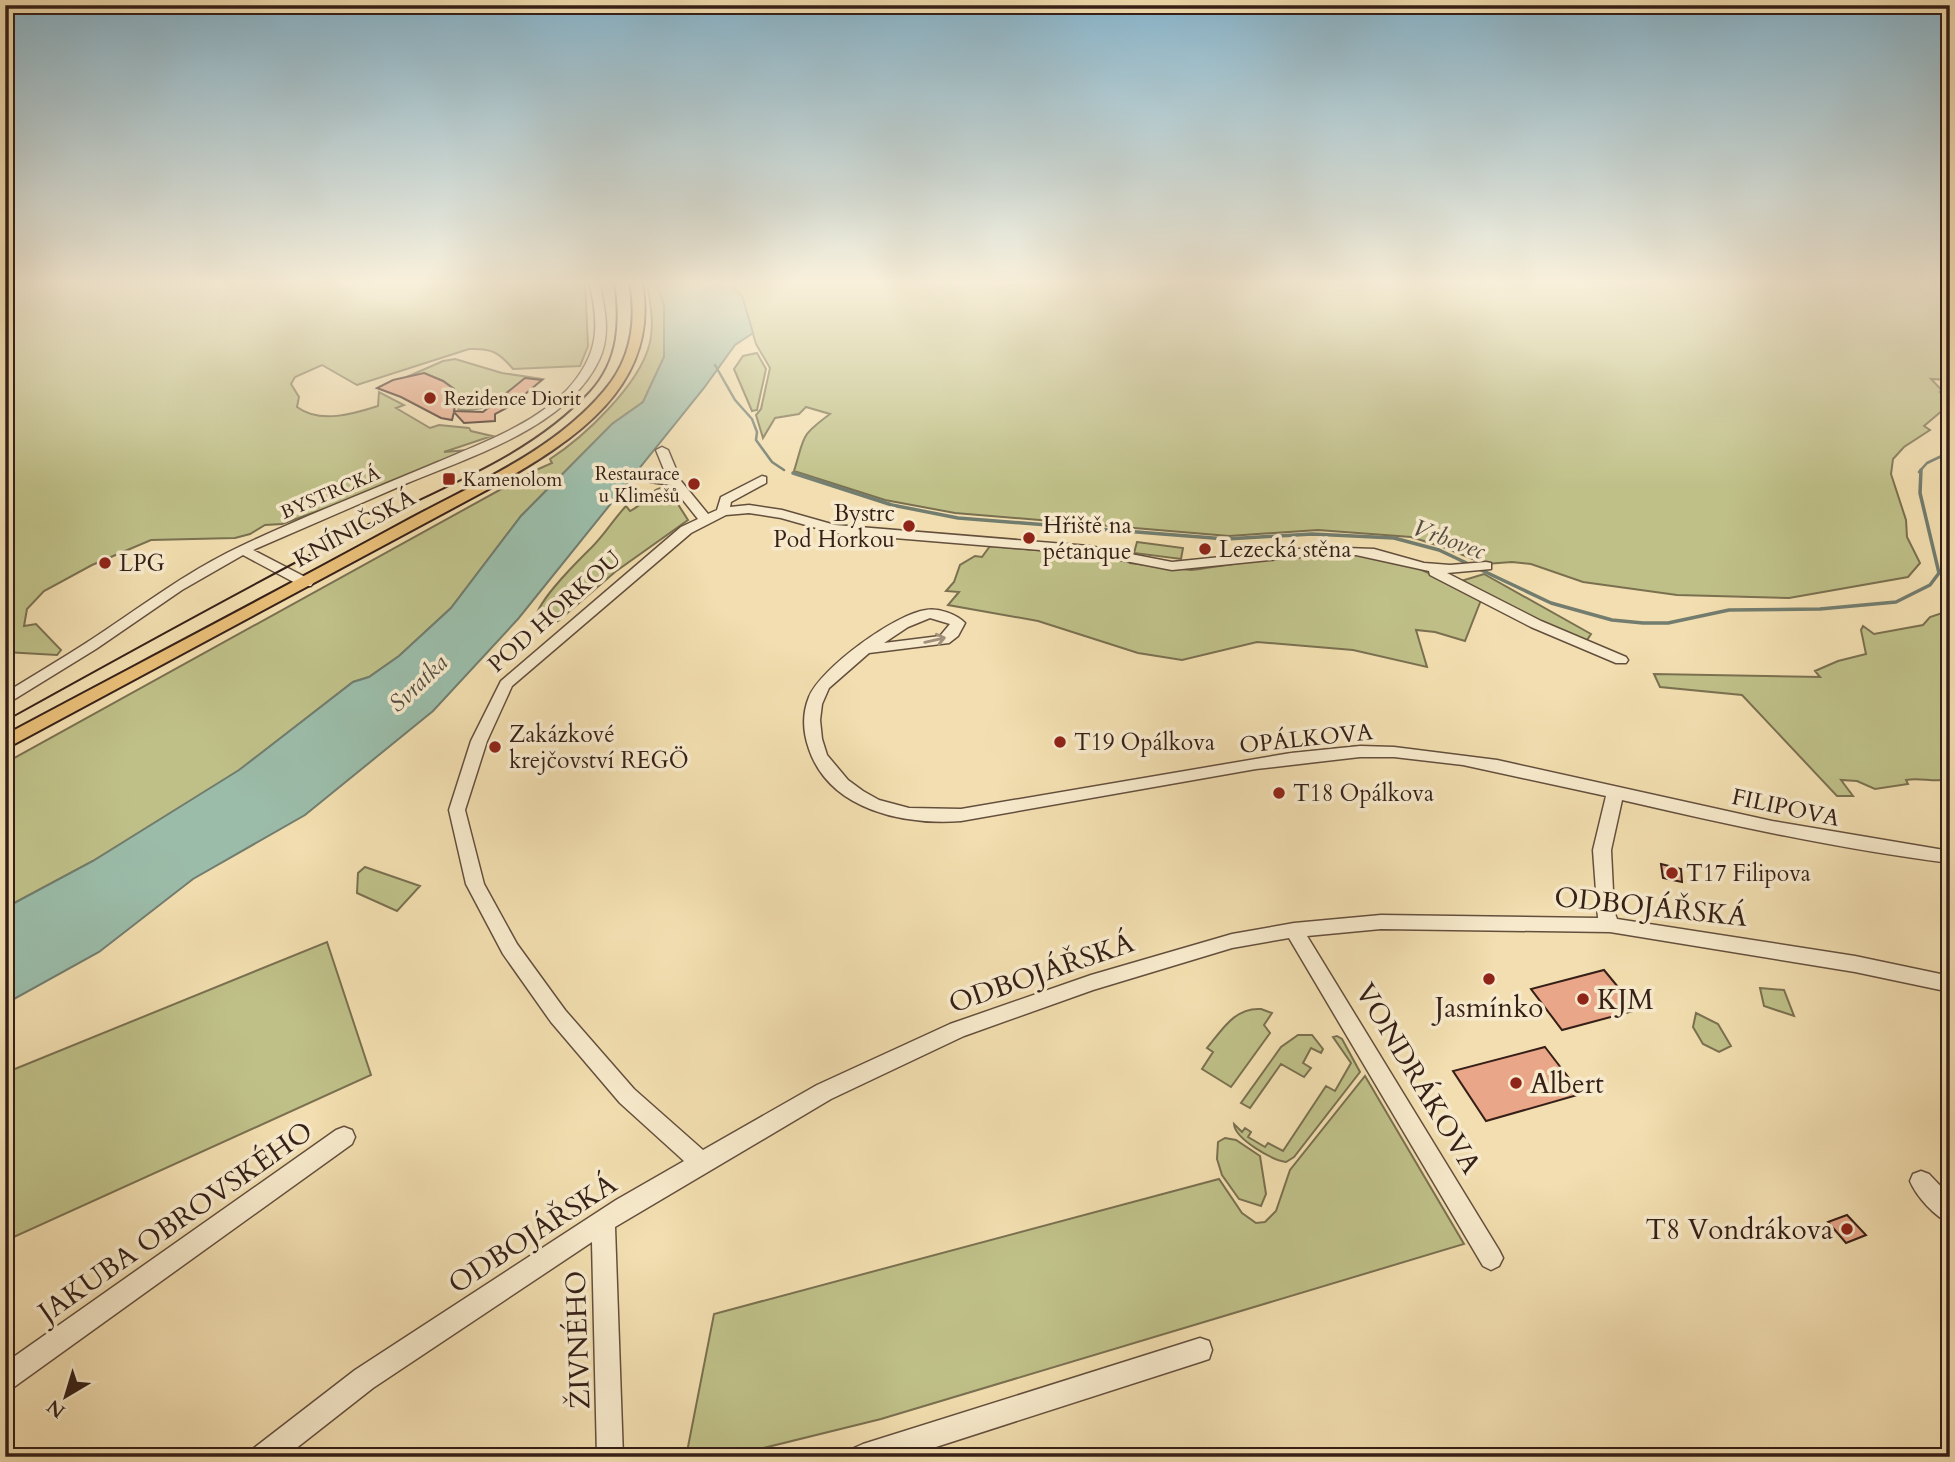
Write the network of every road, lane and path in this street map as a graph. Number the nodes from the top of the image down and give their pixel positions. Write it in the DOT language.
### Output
graph roads {
  1 [pos="599,350"];
  2 [pos="636,350"];
  3 [pos="662,450"];
  4 [pos="654,479"];
  5 [pos="762,480"];
  6 [pos="675,482"];
  7 [pos="714,515"];
  8 [pos="243,550"];
  9 [pos="1486,566"];
  10 [pos="1423,567"];
  11 [pos="306,583"];
  12 [pos="868,649"];
  13 [pos="1621,660"];
  14 [pos="5,699"];
  15 [pos="5,743"];
  16 [pos="1615,792"];
  17 [pos="1950,857"];
  18 [pos="1610,925"];
  19 [pos="1294,930"];
  20 [pos="1950,984"];
  21 [pos="344,1138"];
  22 [pos="700,1162"];
  23 [pos="1921,1181"];
  24 [pos="1950,1212"];
  25 [pos="603,1222"];
  26 [pos="1491,1258"];
  27 [pos="1200,1350"];
  28 [pos="5,1378"];
  29 [pos="262,1457"];
  30 [pos="610,1457"];
  31 [pos="863,1457"];
  1 -- 8 [label="street, BYSTRCKÁ"];
  2 -- 11 [label="main road, KNÍNIČSKÁ"];
  3 -- 6 [label="street"];
  4 -- 6 [label="street"];
  5 -- 7 [label="street, POD HORKOU"];
  6 -- 7 [label="street"];
  7 -- 10 [label="street"];
  7 -- 22 [label="street, POD HORKOU"];
  8 -- 11 [label="street"];
  8 -- 14 [label="street, BYSTRCKÁ"];
  9 -- 10 [label="street"];
  10 -- 13 [label="street"];
  11 -- 15 [label="main road, KNÍNIČSKÁ"];
  12 -- 12 [label="street, OPÁLKOVA, one-way"];
  12 -- 16 [label="street, OPÁLKOVA"];
  16 -- 17 [label="street, FILIPOVA"];
  16 -- 18 [label="street"];
  18 -- 19 [label="street, ODBOJÁŘSKÁ"];
  18 -- 20 [label="street, ODBOJÁŘSKÁ"];
  19 -- 22 [label="street, ODBOJÁŘSKÁ"];
  19 -- 26 [label="street, VONDRÁKOVA"];
  21 -- 28 [label="street, JAKUBA OBROVSKÉHO"];
  22 -- 25 [label="street, ODBOJÁŘSKÁ"];
  23 -- 24 [label="street"];
  25 -- 29 [label="street, ODBOJÁŘSKÁ"];
  25 -- 30 [label="street, ŽIVNÉHO"];
  27 -- 31 [label="street"];
}
